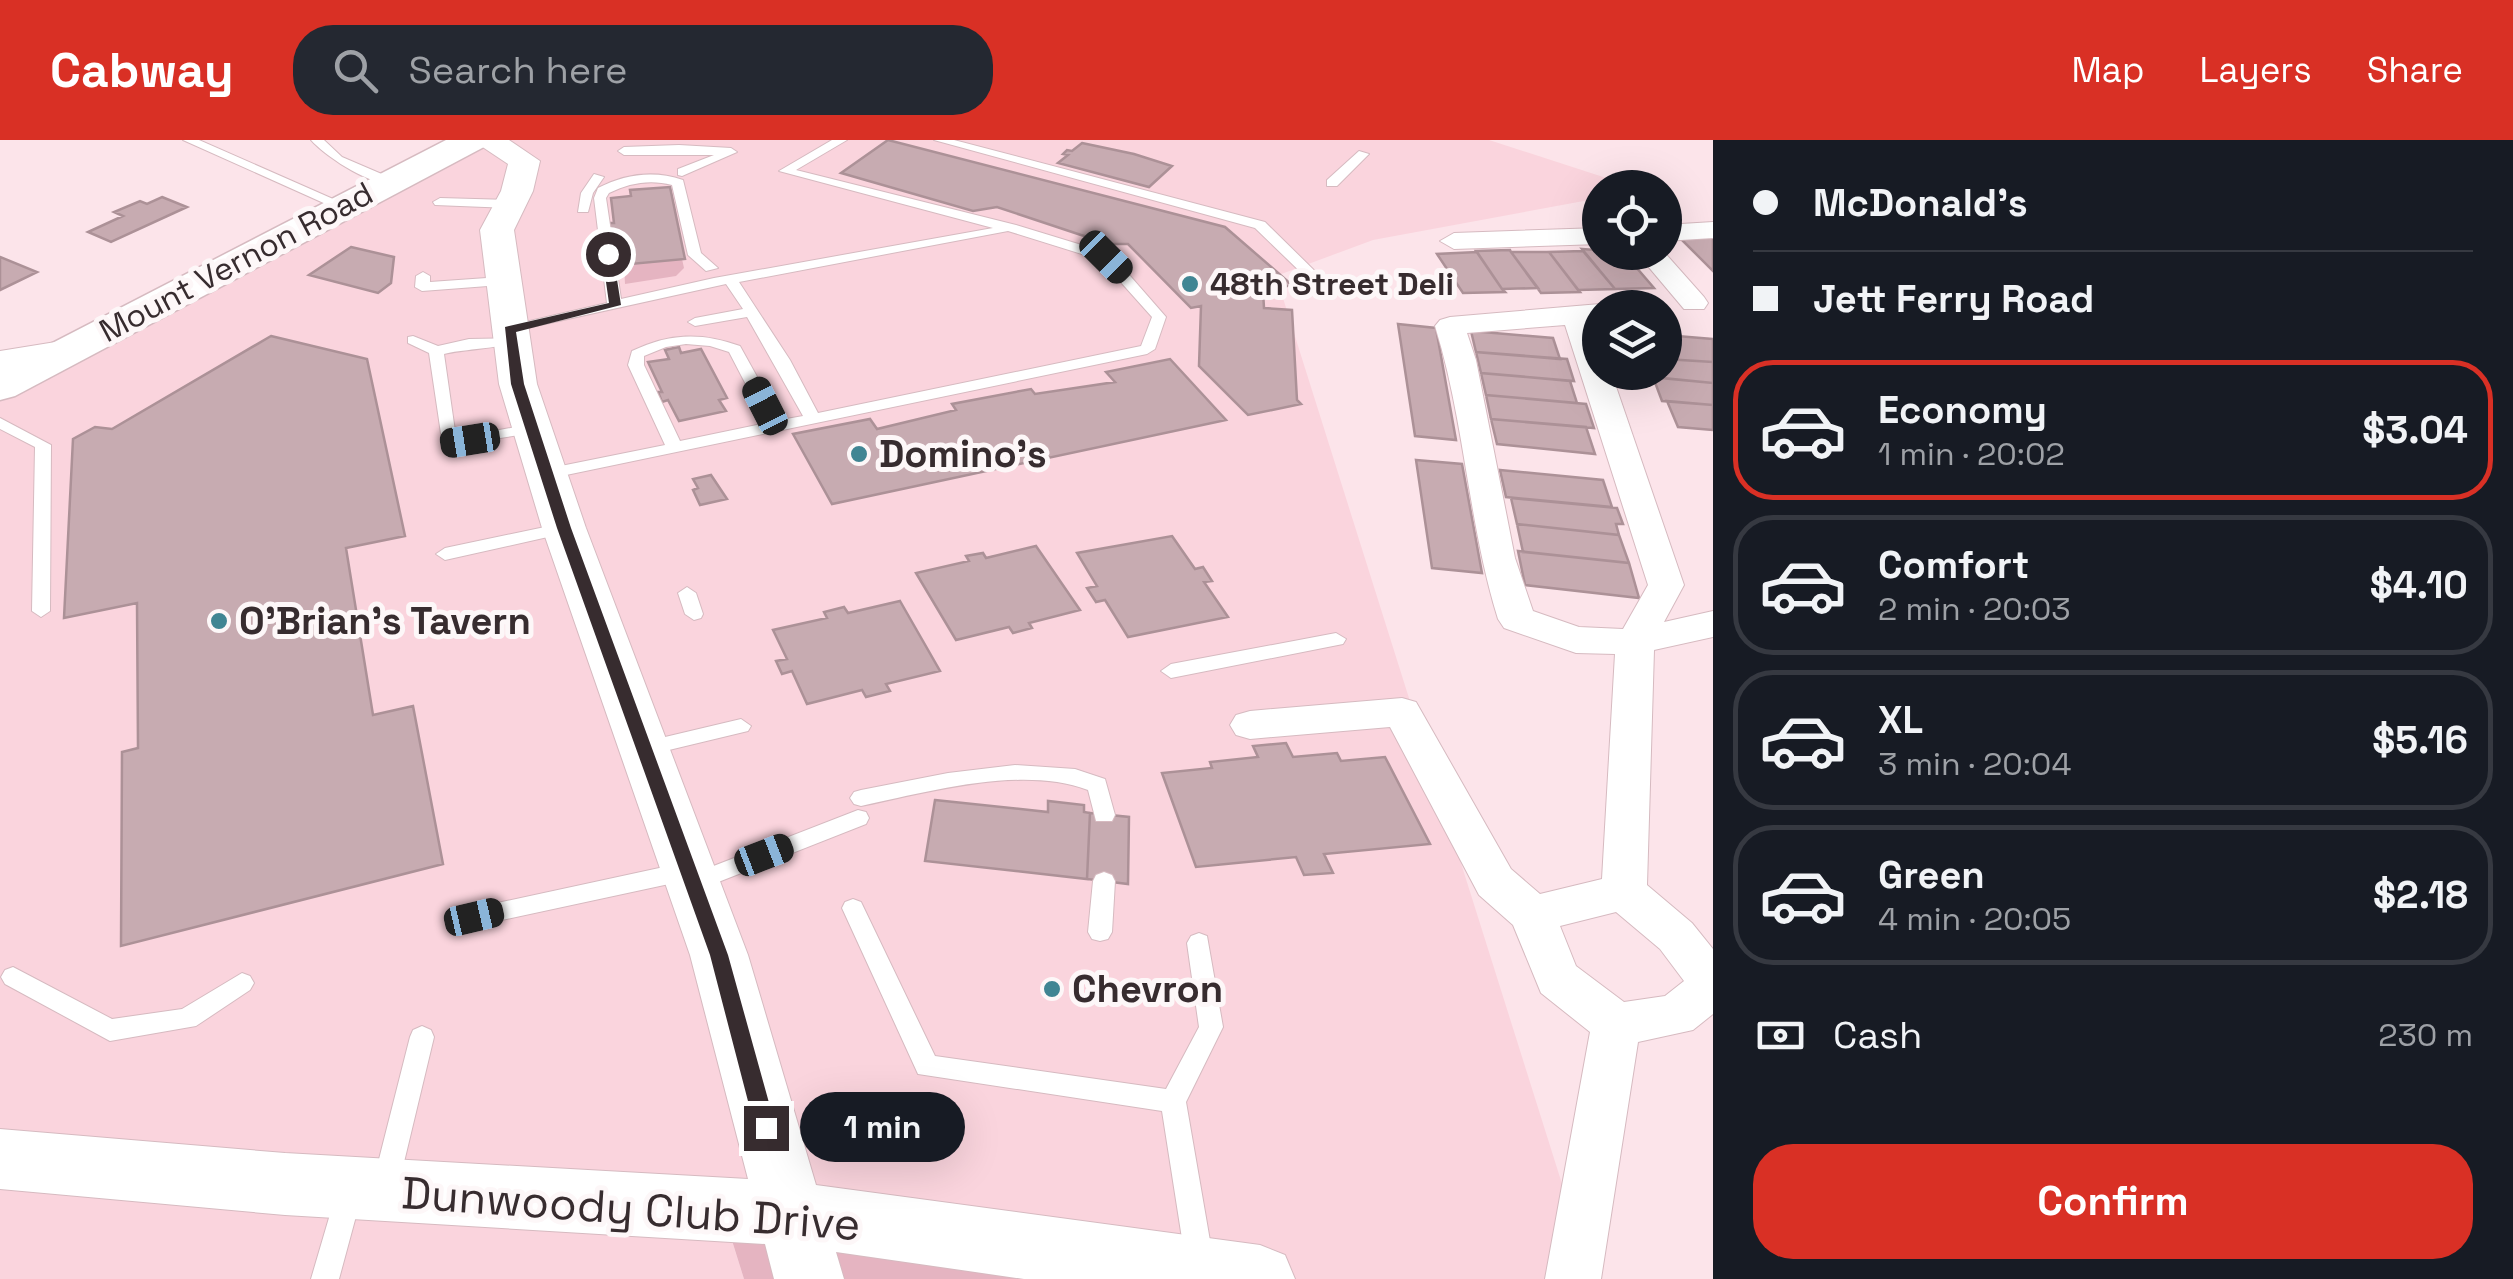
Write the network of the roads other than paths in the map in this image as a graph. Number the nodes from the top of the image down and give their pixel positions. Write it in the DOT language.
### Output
graph roads {
  1 [pos="189,140"];
  2 [pos="317,140"];
  3 [pos="472,140"];
  4 [pos="487,140"];
  5 [pos="842,140"];
  6 [pos="940,140"];
  7 [pos="624,152"];
  8 [pos="1363,154"];
  9 [pos="682,172"];
  10 [pos="598,178"];
  11 [pos="392,180"];
  12 [pos="1332,183"];
  13 [pos="440,202"];
  14 [pos="511,204"];
  15 [pos="342,206"];
  16 [pos="583,209"];
  17 [pos="1012,228"];
  18 [pos="1713,230"];
  19 [pos="1682,232"];
  20 [pos="1582,237"];
  21 [pos="1454,242"];
  22 [pos="711,268"];
  23 [pos="1664,270"];
  24 [pos="424,276"];
  25 [pos="731,280"];
  26 [pos="502,281"];
  27 [pos="1320,284"];
  28 [pos="1691,304"];
  29 [pos="616,305"];
  30 [pos="753,312"];
  31 [pos="1582,315"];
  32 [pos="694,322"];
  33 [pos="510,335"];
  34 [pos="413,340"];
  35 [pos="68,351"];
  36 [pos="436,351"];
  37 [pos="0,362"];
  38 [pos="0,386"];
  39 [pos="1610,390"];
  40 [pos="812,417"];
  41 [pos="0,424"];
  42 [pos="775,425"];
  43 [pos="674,447"];
  44 [pos="539,451"];
  45 [pos="564,528"];
  46 [pos="445,554"];
  47 [pos="688,594"];
  48 [pos="41,610"];
  49 [pos="694,614"];
  50 [pos="1713,624"];
  51 [pos="1336,639"];
  52 [pos="1635,642"];
  53 [pos="1171,671"];
  54 [pos="1250,725"];
  55 [pos="741,726"];
  56 [pos="644,750"];
  57 [pos="1104,814"];
  58 [pos="691,877"];
  59 [pos="1104,881"];
  60 [pos="1624,892"];
  61 [pos="853,908"];
  62 [pos="1532,914"];
  63 [pos="474,917"];
  64 [pos="1100,932"];
  65 [pos="1199,943"];
  66 [pos="13,977"];
  67 [pos="242,983"];
  68 [pos="1713,985"];
  69 [pos="1616,1024"];
  70 [pos="422,1036"];
  71 [pos="1173,1101"];
  72 [pos="0,1159"];
  73 [pos="368,1189"];
  74 [pos="788,1213"];
  75 [pos="1231,1275"];
  76 [pos="325,1279"];
  77 [pos="810,1279"];
  78 [pos="1573,1279"];
  1 -- 15 [label="lane"];
  2 -- 11 [label="lane"];
  3 -- 11 [label="main road, Mount Vernon Road"];
  4 -- 14 [label="street"];
  5 -- 17 [label="lane"];
  6 -- 27 [label="lane"];
  7 -- 9 [label="lane"];
  8 -- 12 [label="lane"];
  10 -- 16 [label="lane"];
  11 -- 15 [label="main road, Mount Vernon Road"];
  13 -- 14 [label="lane"];
  14 -- 26 [label="street"];
  15 -- 35 [label="main road, Mount Vernon Road"];
  17 -- 25 [label="lane"];
  17 -- 40 [label="lane"];
  18 -- 19 [label="street"];
  20 -- 21 [label="street"];
  22 -- 29 [label="lane"];
  23 -- 28 [label="street"];
  24 -- 26 [label="lane"];
  25 -- 29 [label="lane"];
  25 -- 30 [label="lane"];
  26 -- 33 [label="street"];
  29 -- 33 [label="lane"];
  30 -- 32 [label="lane"];
  30 -- 40 [label="lane"];
  31 -- 52 [label="street"];
  33 -- 36 [label="lane"];
  33 -- 44 [label="street"];
  34 -- 36 [label="lane"];
  35 -- 37 [label="street"];
  35 -- 38 [label="main road, Mount Vernon Road"];
  36 -- 44 [label="lane"];
  39 -- 52 [label="street"];
  40 -- 42 [label="lane"];
  41 -- 48 [label="lane"];
  42 -- 43 [label="lane"];
  42 -- 43 [label="lane"];
  43 -- 44 [label="lane"];
  44 -- 45 [label="street"];
  45 -- 46 [label="lane"];
  45 -- 56 [label="street"];
  47 -- 49 [label="lane"];
  50 -- 52 [label="street"];
  51 -- 53 [label="lane"];
  52 -- 60 [label="street"];
  54 -- 62 [label="street"];
  55 -- 56 [label="lane"];
  56 -- 58 [label="street"];
  57 -- 58 [label="lane"];
  58 -- 63 [label="lane"];
  58 -- 74 [label="street"];
  59 -- 64 [label="lane"];
  60 -- 62 [label="street"];
  60 -- 68 [label="street"];
  61 -- 71 [label="lane"];
  62 -- 69 [label="street"];
  65 -- 71 [label="lane"];
  66 -- 67 [label="lane"];
  68 -- 69 [label="street"];
  69 -- 78 [label="street"];
  70 -- 73 [label="lane"];
  71 -- 75 [label="lane"];
  72 -- 73 [label="street, Dunwoody Club Drive"];
  73 -- 74 [label="street, Dunwoody Club Drive"];
  73 -- 76 [label="lane"];
  74 -- 75 [label="street, Dunwoody Club Drive"];
  74 -- 77 [label="street"];
}
